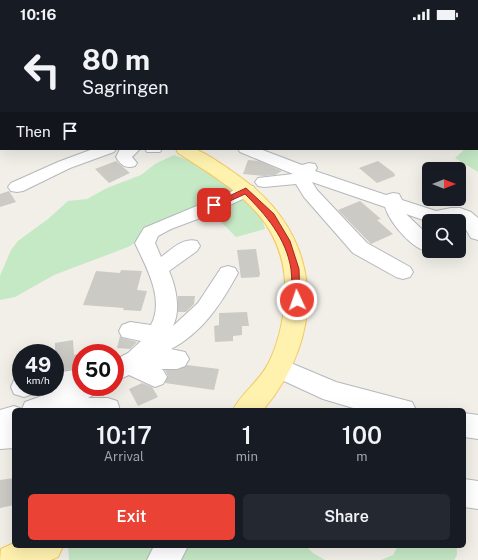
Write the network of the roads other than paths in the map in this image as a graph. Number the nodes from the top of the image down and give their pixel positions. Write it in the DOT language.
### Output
graph roads {
  1 [pos="105,150"];
  2 [pos="186,150"];
  3 [pos="237,151"];
  4 [pos="302,175"];
  5 [pos="255,186"];
  6 [pos="17,187"];
  7 [pos="393,204"];
  8 [pos="423,214"];
  9 [pos="466,218"];
  10 [pos="472,230"];
  11 [pos="422,241"];
  12 [pos="190,246"];
  13 [pos="158,269"];
  14 [pos="403,272"];
  15 [pos="228,273"];
  16 [pos="130,331"];
  17 [pos="139,354"];
  18 [pos="177,360"];
  19 [pos="279,368"];
  20 [pos="155,377"];
  21 [pos="52,396"];
  22 [pos="61,396"];
  23 [pos="37,408"];
  24 [pos="74,408"];
  25 [pos="248,408"];
  26 [pos="395,408"];
  27 [pos="466,493"];
  28 [pos="478,495"];
  29 [pos="42,548"];
  30 [pos="171,548"];
  31 [pos="12,560"];
  32 [pos="162,560"];
  1 -- 6 [label="street"];
  2 -- 5 [label="main road"];
  3 -- 4 [label="street"];
  4 -- 5 [label="street"];
  4 -- 7 [label="street"];
  4 -- 14 [label="street"];
  5 -- 13 [label="street"];
  5 -- 19 [label="main road"];
  7 -- 8 [label="street"];
  7 -- 11 [label="street"];
  9 -- 10 [label="street"];
  12 -- 13 [label="street"];
  13 -- 17 [label="street"];
  15 -- 17 [label="street"];
  16 -- 17 [label="street"];
  17 -- 18 [label="street"];
  17 -- 20 [label="street"];
  19 -- 25 [label="main road"];
  19 -- 26 [label="street"];
  21 -- 23 [label="street"];
  22 -- 24 [label="street"];
  27 -- 28 [label="street"];
  29 -- 31 [label="main road"];
  30 -- 32 [label="street"];
}
